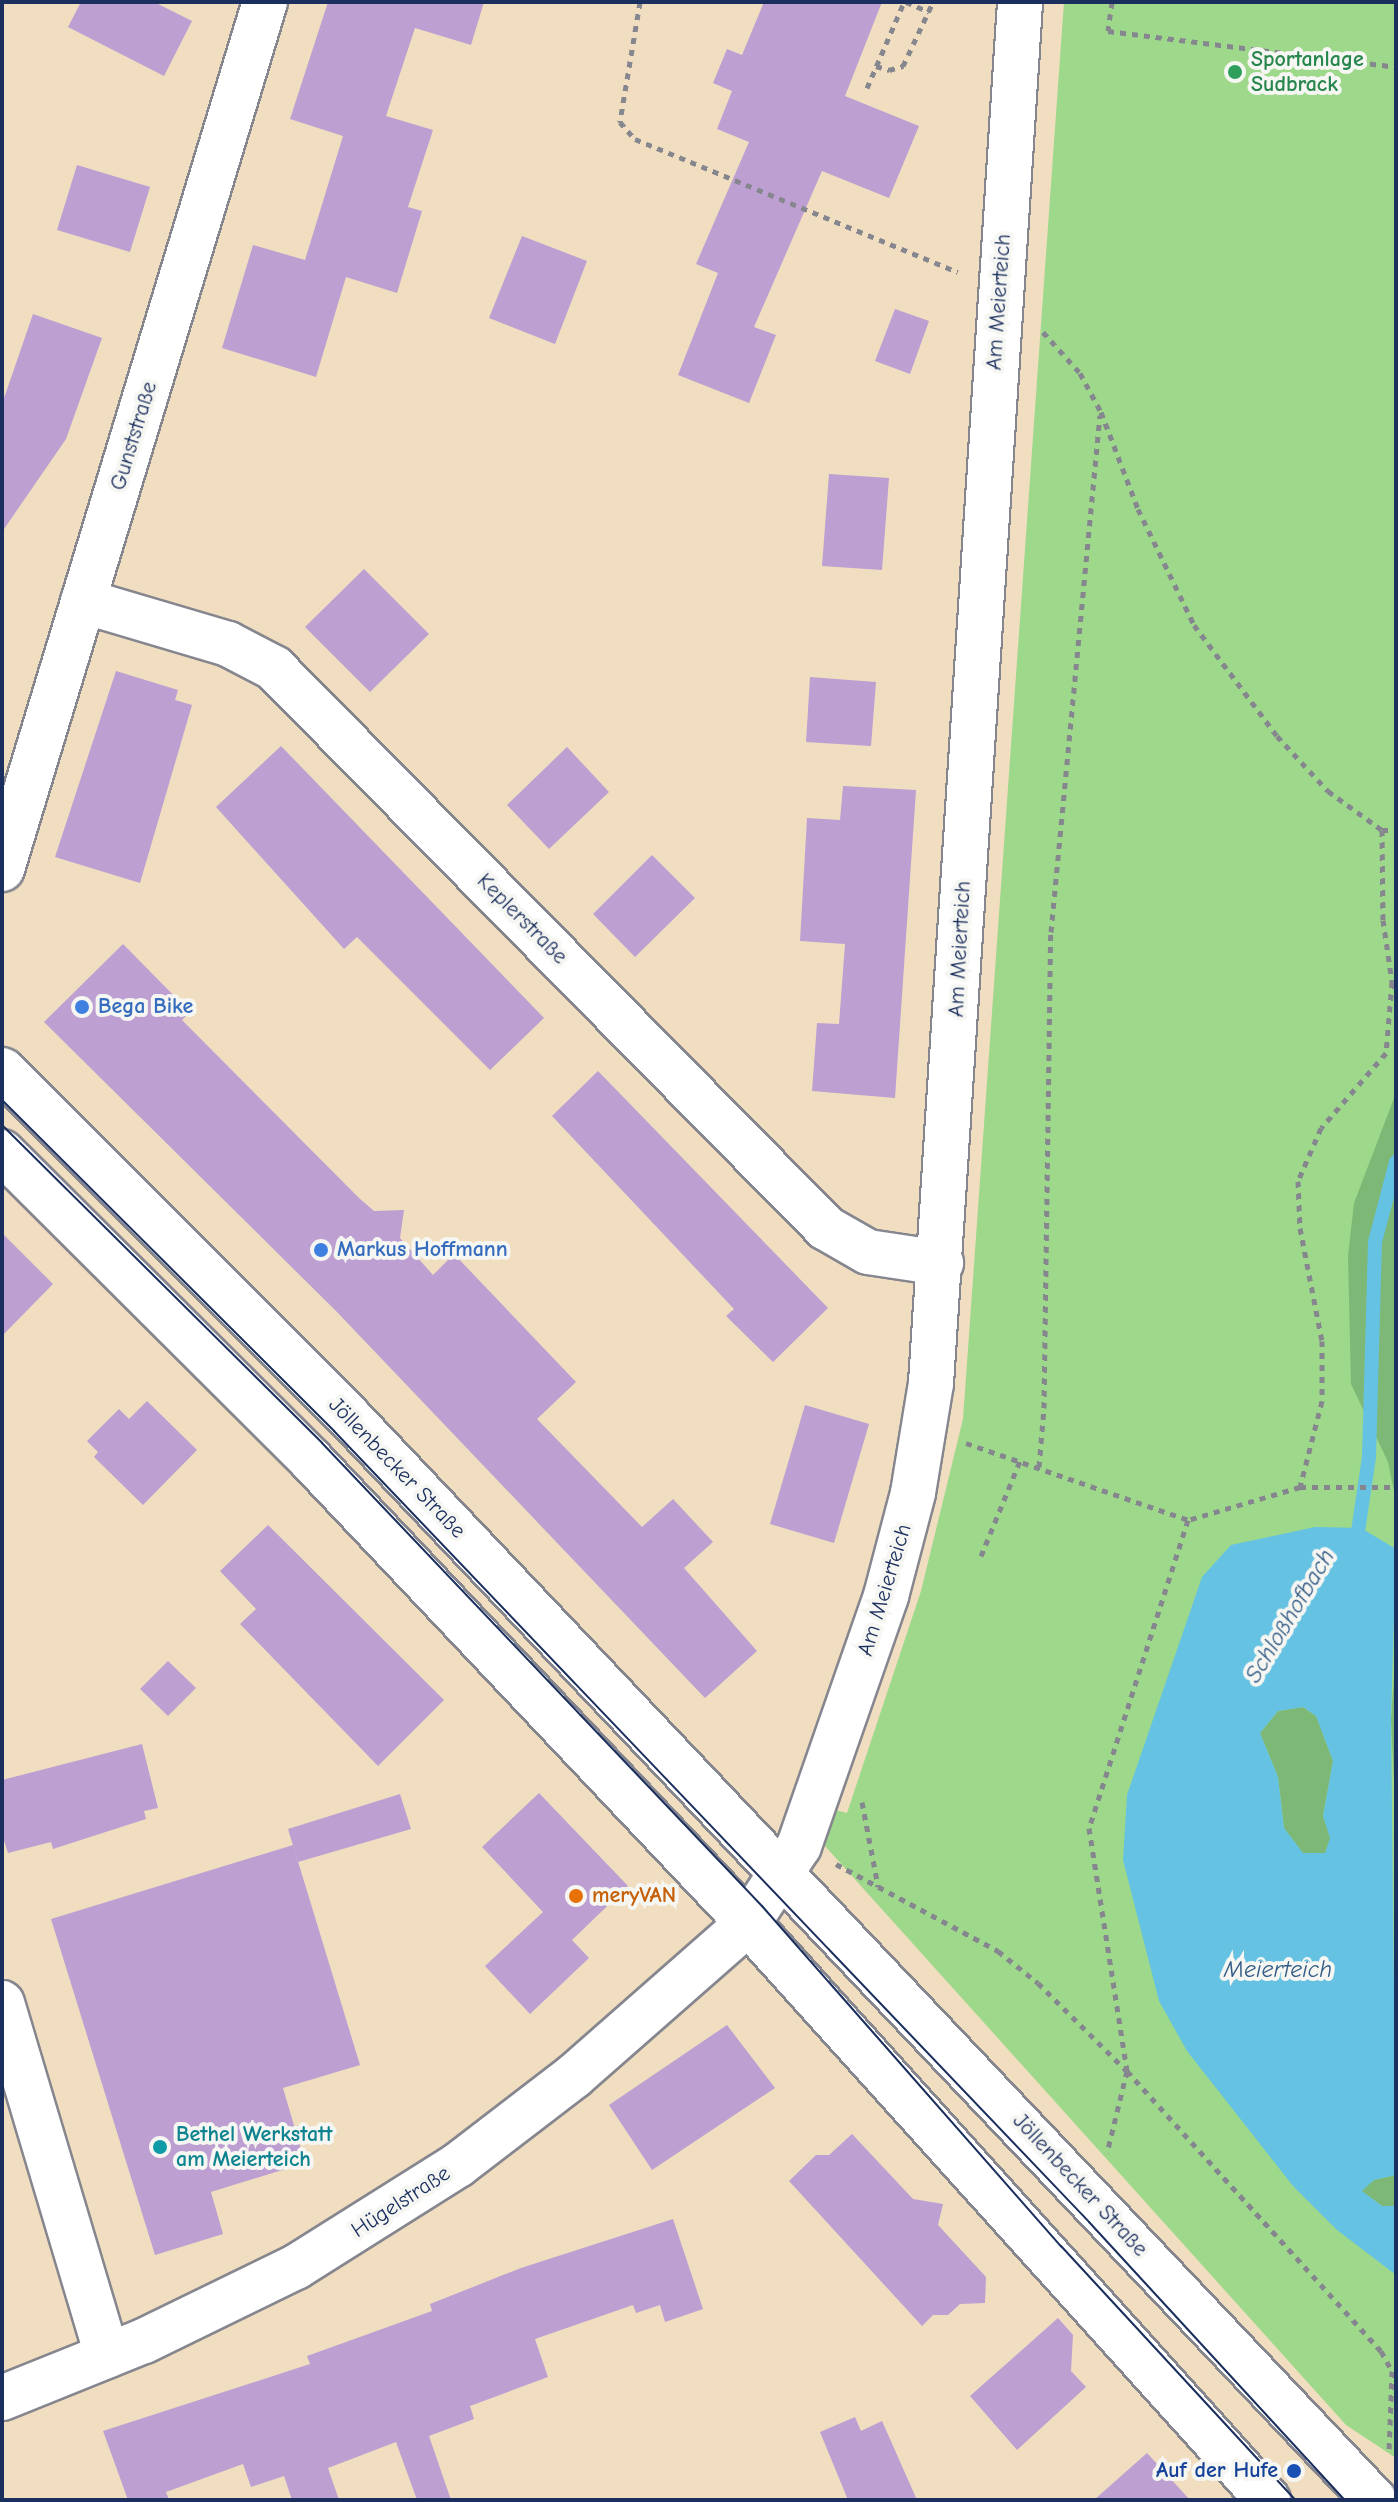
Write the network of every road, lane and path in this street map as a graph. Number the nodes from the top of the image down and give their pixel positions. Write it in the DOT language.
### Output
graph roads {
  1 [pos="265,2"];
  2 [pos="640,2"];
  3 [pos="905,2"];
  4 [pos="933,2"];
  5 [pos="1020,2"];
  6 [pos="1112,2"];
  7 [pos="929,12"];
  8 [pos="876,66"];
  9 [pos="1396,67"];
  10 [pos="867,88"];
  11 [pos="1000,289"];
  12 [pos="1101,412"];
  13 [pos="83,601"];
  14 [pos="1382,830"];
  15 [pos="1396,830"];
  16 [pos="2,869"];
  17 [pos="2,1070"];
  18 [pos="2,1152"];
  19 [pos="941,1263"];
  20 [pos="925,1429"];
  21 [pos="1021,1461"];
  22 [pos="1039,1467"];
  23 [pos="1300,1487"];
  24 [pos="1396,1487"];
  25 [pos="1188,1520"];
  26 [pos="981,1556"];
  27 [pos="792,1859"];
  28 [pos="748,1923"];
  29 [pos="2,2003"];
  30 [pos="1127,2071"];
  31 [pos="1102,2210"];
  32 [pos="107,2356"];
  33 [pos="1394,2369"];
  34 [pos="2,2398"];
  35 [pos="1381,2481"];
  36 [pos="1264,2499"];
  1 -- 13 [label="street, Gunststraße"];
  2 -- 11 [label="path"];
  3 -- 7 [label="path"];
  3 -- 8 [label="path"];
  4 -- 7 [label="path"];
  5 -- 11 [label="street, Am Meierteich"];
  6 -- 9 [label="path"];
  7 -- 8 [label="path"];
  8 -- 10 [label="path"];
  11 -- 12 [label="path"];
  11 -- 19 [label="street, Am Meierteich"];
  12 -- 14 [label="path"];
  12 -- 22 [label="path"];
  13 -- 16 [label="street, Gunststraße"];
  13 -- 19 [label="street, Keplerstraße"];
  14 -- 15 [label="path"];
  14 -- 23 [label="path"];
  17 -- 27 [label="street, Jöllenbecker Straße"];
  18 -- 28 [label="street"];
  19 -- 20 [label="street, Am Meierteich"];
  20 -- 21 [label="path"];
  20 -- 27 [label="street, Am Meierteich"];
  21 -- 22 [label="path"];
  21 -- 26 [label="path"];
  22 -- 25 [label="path"];
  23 -- 24 [label="path"];
  23 -- 25 [label="path"];
  25 -- 30 [label="path"];
  27 -- 28 [label="street"];
  27 -- 30 [label="path"];
  27 -- 31 [label="street, Jöllenbecker Straße"];
  28 -- 32 [label="street, Hügelstraße"];
  28 -- 36 [label="street"];
  29 -- 32 [label="street"];
  30 -- 31 [label="path"];
  30 -- 33 [label="path"];
  31 -- 35 [label="street, Jöllenbecker Straße"];
  32 -- 34 [label="street, Hügelstraße"];
  33 -- 35 [label="path"];
}
